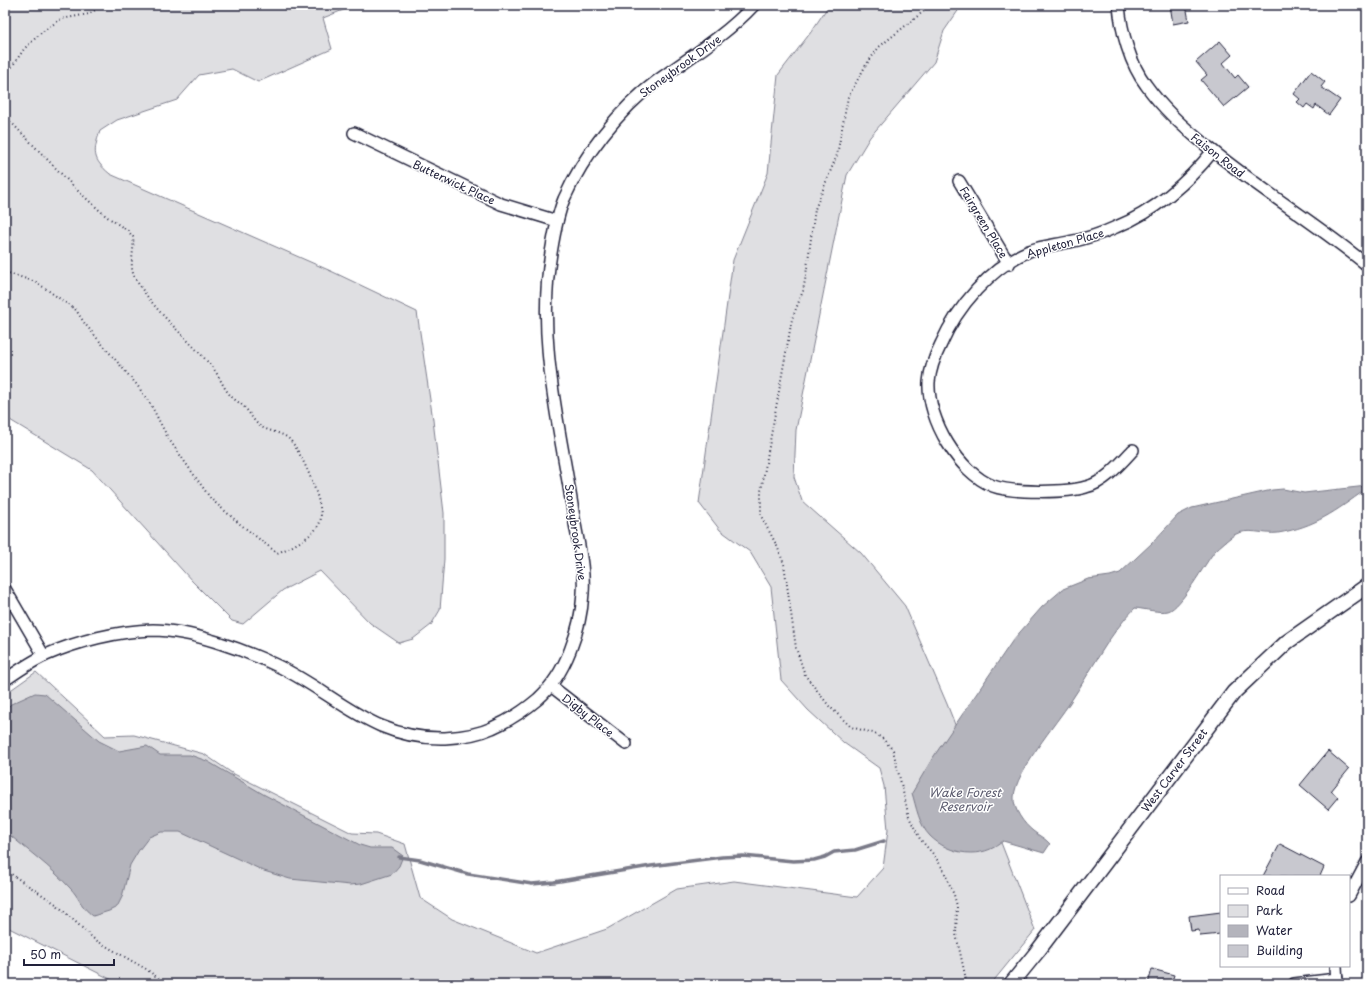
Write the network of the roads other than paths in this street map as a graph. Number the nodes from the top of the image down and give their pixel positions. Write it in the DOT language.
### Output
graph roads {
  1 [pos="754,5"];
  2 [pos="1119,5"];
  3 [pos="354,133"];
  4 [pos="1213,151"];
  5 [pos="959,181"];
  6 [pos="557,221"];
  7 [pos="1009,264"];
  8 [pos="1367,265"];
  9 [pos="1133,450"];
  10 [pos="1367,586"];
  11 [pos="5,588"];
  12 [pos="44,656"];
  13 [pos="5,680"];
  14 [pos="550,686"];
  15 [pos="626,744"];
  16 [pos="1367,862"];
  17 [pos="1350,894"];
  18 [pos="1336,967"];
  19 [pos="1337,982"];
  20 [pos="1010,984"];
  21 [pos="1294,984"];
  1 -- 6 [label="street, Stoneybrook Drive"];
  2 -- 4 [label="street, Faison Road"];
  3 -- 6 [label="street, Butterwick Place"];
  4 -- 7 [label="street, Appleton Place"];
  4 -- 8 [label="street, Faison Road"];
  5 -- 7 [label="street, Fairgreen Place"];
  6 -- 14 [label="street, Stoneybrook Drive"];
  7 -- 9 [label="street, Appleton Place"];
  10 -- 20 [label="street, West Carver Street"];
  11 -- 12 [label="street"];
  12 -- 13 [label="street, Stoneybrook Drive"];
  12 -- 14 [label="street, Stoneybrook Drive"];
  14 -- 15 [label="street, Digby Place"];
  16 -- 17 [label="street"];
  18 -- 19 [label="street"];
  19 -- 21 [label="street"];
}
